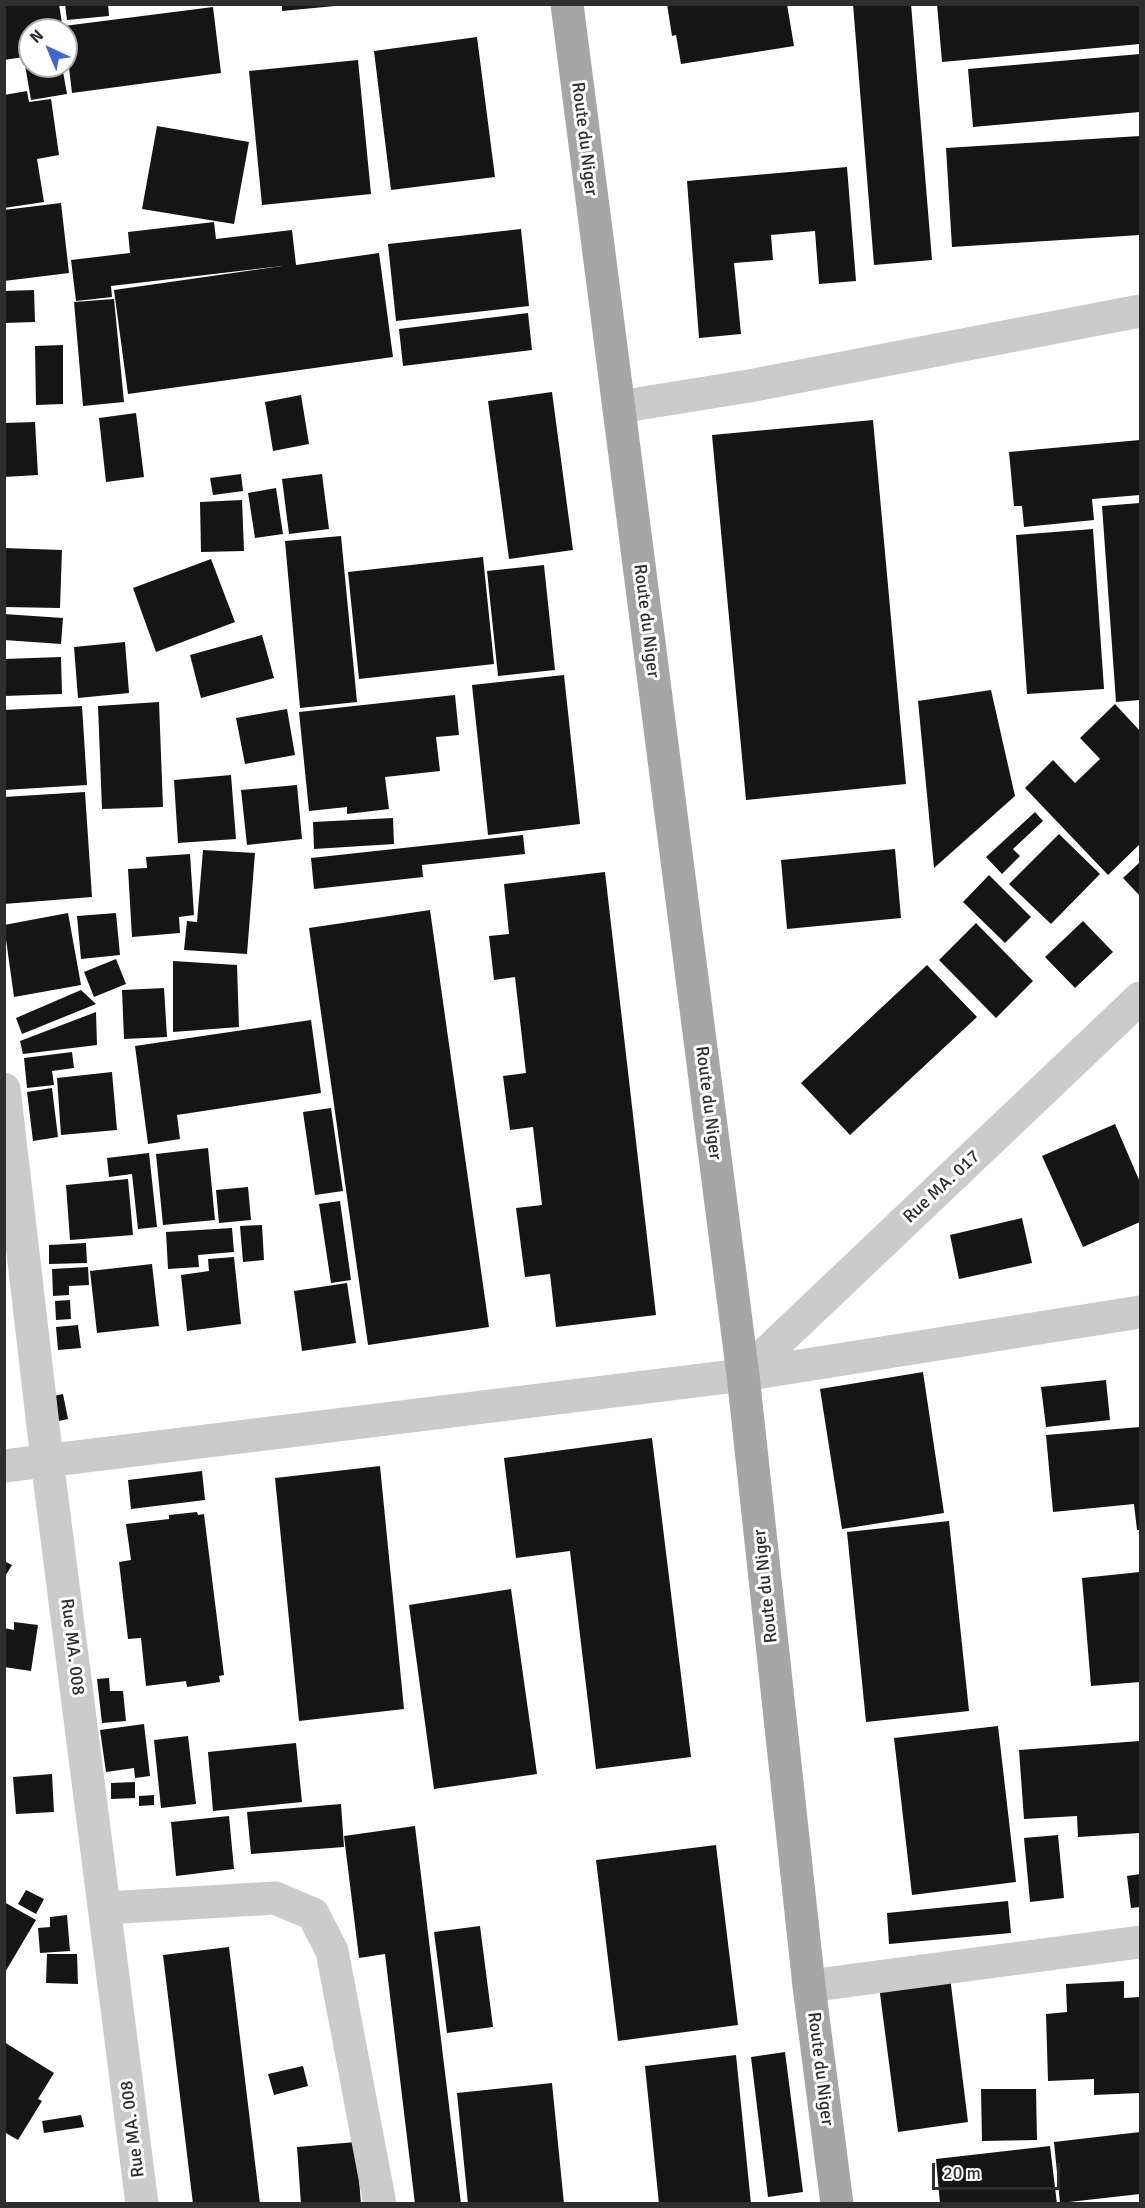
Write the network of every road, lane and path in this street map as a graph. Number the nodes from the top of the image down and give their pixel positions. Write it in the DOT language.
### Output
graph roads {
  1 [pos="567,4"];
  2 [pos="1140,311"];
  3 [pos="619,407"];
  4 [pos="1140,998"];
  5 [pos="4,1089"];
  6 [pos="1140,1312"];
  7 [pos="743,1375"];
  8 [pos="47,1460"];
  9 [pos="4,1466"];
  10 [pos="106,1908"];
  11 [pos="1140,1942"];
  12 [pos="810,1986"];
  13 [pos="142,2204"];
  14 [pos="380,2204"];
  15 [pos="837,2204"];
  1 -- 3 [label="main road, Route du Niger"];
  2 -- 3 [label="street"];
  3 -- 7 [label="main road, Route du Niger"];
  4 -- 7 [label="street, Rue MA. 017"];
  5 -- 8 [label="street, Rue MA. 008"];
  6 -- 7 [label="street"];
  7 -- 8 [label="street"];
  7 -- 12 [label="main road, Route du Niger"];
  8 -- 9 [label="street"];
  8 -- 10 [label="street, Rue MA. 008"];
  10 -- 13 [label="street, Rue MA. 008"];
  10 -- 14 [label="street"];
  11 -- 12 [label="street"];
  12 -- 15 [label="main road, Route du Niger"];
}
